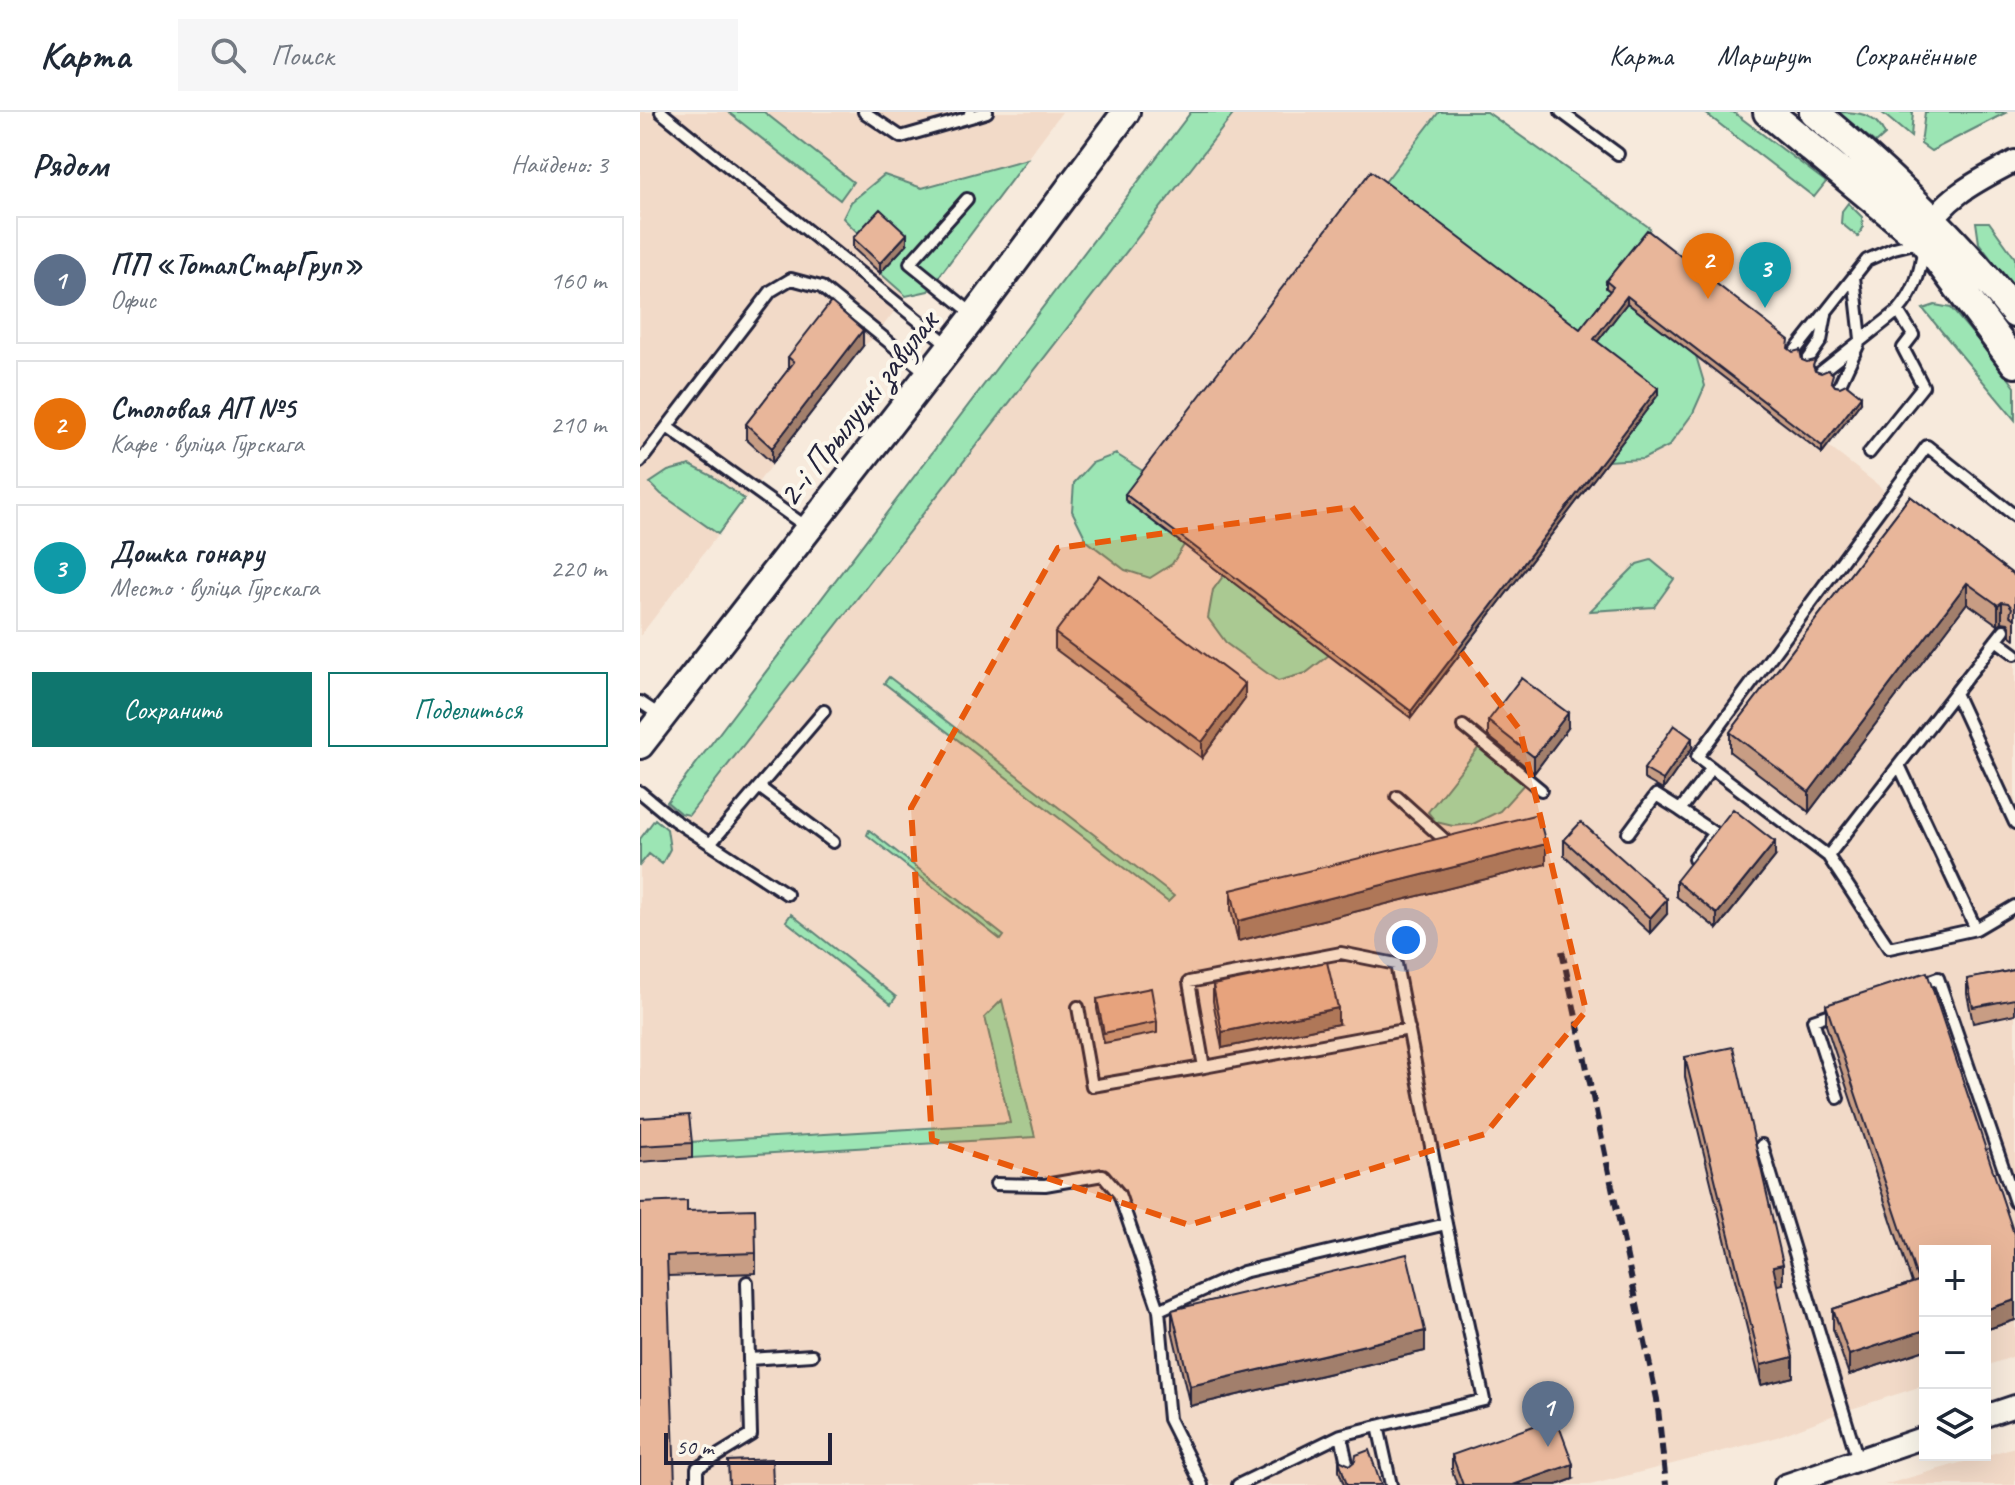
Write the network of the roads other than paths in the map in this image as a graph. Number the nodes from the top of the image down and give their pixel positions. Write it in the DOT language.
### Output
graph roads {
  1 [pos="661,112"];
  2 [pos="864,112"];
  3 [pos="987,112"];
  4 [pos="1126,112"];
  5 [pos="1561,112"];
  6 [pos="1768,112"];
  7 [pos="1814,112"];
  8 [pos="972,114"];
  9 [pos="1618,154"];
  10 [pos="2015,161"];
  11 [pos="967,199"];
  12 [pos="1929,230"];
  13 [pos="1854,277"];
  14 [pos="1898,311"];
  15 [pos="1826,312"];
  16 [pos="2015,313"];
  17 [pos="975,315"];
  18 [pos="1861,339"];
  19 [pos="950,346"];
  20 [pos="1795,351"];
  21 [pos="1807,361"];
  22 [pos="2015,363"];
  23 [pos="1821,372"];
  24 [pos="926,375"];
  25 [pos="1839,386"];
  26 [pos="667,427"];
  27 [pos="1869,453"];
  28 [pos="640,462"];
  29 [pos="2015,516"];
  30 [pos="809,529"];
  31 [pos="2004,630"];
  32 [pos="1996,640"];
  33 [pos="2015,654"];
  34 [pos="1955,693"];
  35 [pos="640,702"];
  36 [pos="824,711"];
  37 [pos="662,717"];
  38 [pos="1463,726"];
  39 [pos="640,745"];
  40 [pos="1899,765"];
  41 [pos="1712,768"];
  42 [pos="759,787"];
  43 [pos="1541,790"];
  44 [pos="640,792"];
  45 [pos="1397,797"];
  46 [pos="1680,810"];
  47 [pos="2015,823"];
  48 [pos="1628,833"];
  49 [pos="833,842"];
  50 [pos="1447,842"];
  51 [pos="710,844"];
  52 [pos="1828,856"];
  53 [pos="1688,867"];
  54 [pos="787,894"];
  55 [pos="2015,906"];
  56 [pos="1976,929"];
  57 [pos="1910,987"];
  58 [pos="1855,1006"];
  59 [pos="1078,1007"];
  60 [pos="1409,1029"];
  61 [pos="1204,1067"];
  62 [pos="1838,1098"];
  63 [pos="1762,1145"];
  64 [pos="996,1184"];
  65 [pos="2015,1202"];
  66 [pos="1446,1224"];
  67 [pos="747,1282"];
  68 [pos="1159,1310"];
  69 [pos="812,1355"];
  70 [pos="749,1359"];
  71 [pos="2015,1406"];
  72 [pos="1991,1414"];
  73 [pos="1378,1426"];
  74 [pos="1341,1435"];
  75 [pos="1919,1439"];
  76 [pos="1858,1460"];
  77 [pos="1348,1468"];
  78 [pos="697,1485"];
  79 [pos="1202,1485"];
  80 [pos="1238,1485"];
  81 [pos="1391,1485"];
  82 [pos="1785,1485"];
  1 -- 19 [label="lane"];
  2 -- 8 [label="lane"];
  3 -- 8 [label="lane"];
  4 -- 17 [label="street, 2-і Прылуцкі завулак"];
  5 -- 9 [label="lane"];
  6 -- 12 [label="main road"];
  7 -- 12 [label="main road"];
  10 -- 12 [label="street"];
  11 -- 17 [label="lane"];
  12 -- 13 [label="lane"];
  12 -- 14 [label="lane"];
  12 -- 16 [label="main road"];
  12 -- 22 [label="main road"];
  13 -- 15 [label="lane"];
  13 -- 18 [label="lane"];
  14 -- 18 [label="lane"];
  14 -- 27 [label="lane"];
  15 -- 20 [label="lane"];
  15 -- 21 [label="lane"];
  17 -- 19 [label="street, 2-і Прылуцкі завулак"];
  18 -- 23 [label="lane"];
  18 -- 25 [label="lane"];
  19 -- 24 [label="street, 2-і Прылуцкі завулак"];
  24 -- 26 [label="lane"];
  24 -- 30 [label="street, 2-і Прылуцкі завулак"];
  26 -- 28 [label="lane"];
  26 -- 30 [label="lane"];
  29 -- 41 [label="lane"];
  30 -- 37 [label="street, 2-і Прылуцкі завулак"];
  31 -- 32 [label="lane"];
  32 -- 33 [label="lane"];
  32 -- 34 [label="lane"];
  34 -- 40 [label="lane"];
  34 -- 47 [label="lane"];
  35 -- 37 [label="lane"];
  36 -- 42 [label="lane"];
  37 -- 39 [label="street, 2-і Прылуцкі завулак"];
  38 -- 43 [label="lane"];
  40 -- 52 [label="lane"];
  40 -- 56 [label="lane"];
  41 -- 46 [label="lane"];
  41 -- 52 [label="lane"];
  42 -- 49 [label="lane"];
  42 -- 51 [label="lane"];
  44 -- 51 [label="lane"];
  45 -- 50 [label="lane"];
  46 -- 48 [label="lane"];
  46 -- 53 [label="lane"];
  51 -- 54 [label="lane"];
  52 -- 56 [label="lane"];
  55 -- 56 [label="lane"];
  57 -- 65 [label="lane"];
  58 -- 62 [label="lane"];
  59 -- 61 [label="lane"];
  60 -- 61 [label="lane"];
  60 -- 61 [label="lane"];
  60 -- 66 [label="lane"];
  63 -- 76 [label="lane"];
  64 -- 68 [label="lane"];
  66 -- 68 [label="lane"];
  66 -- 73 [label="lane"];
  67 -- 70 [label="lane"];
  68 -- 79 [label="lane"];
  69 -- 70 [label="lane"];
  70 -- 78 [label="lane"];
  71 -- 72 [label="street"];
  73 -- 74 [label="lane"];
  73 -- 81 [label="lane"];
  74 -- 77 [label="lane"];
  74 -- 80 [label="lane"];
  75 -- 76 [label="street"];
  76 -- 82 [label="street"];
}
